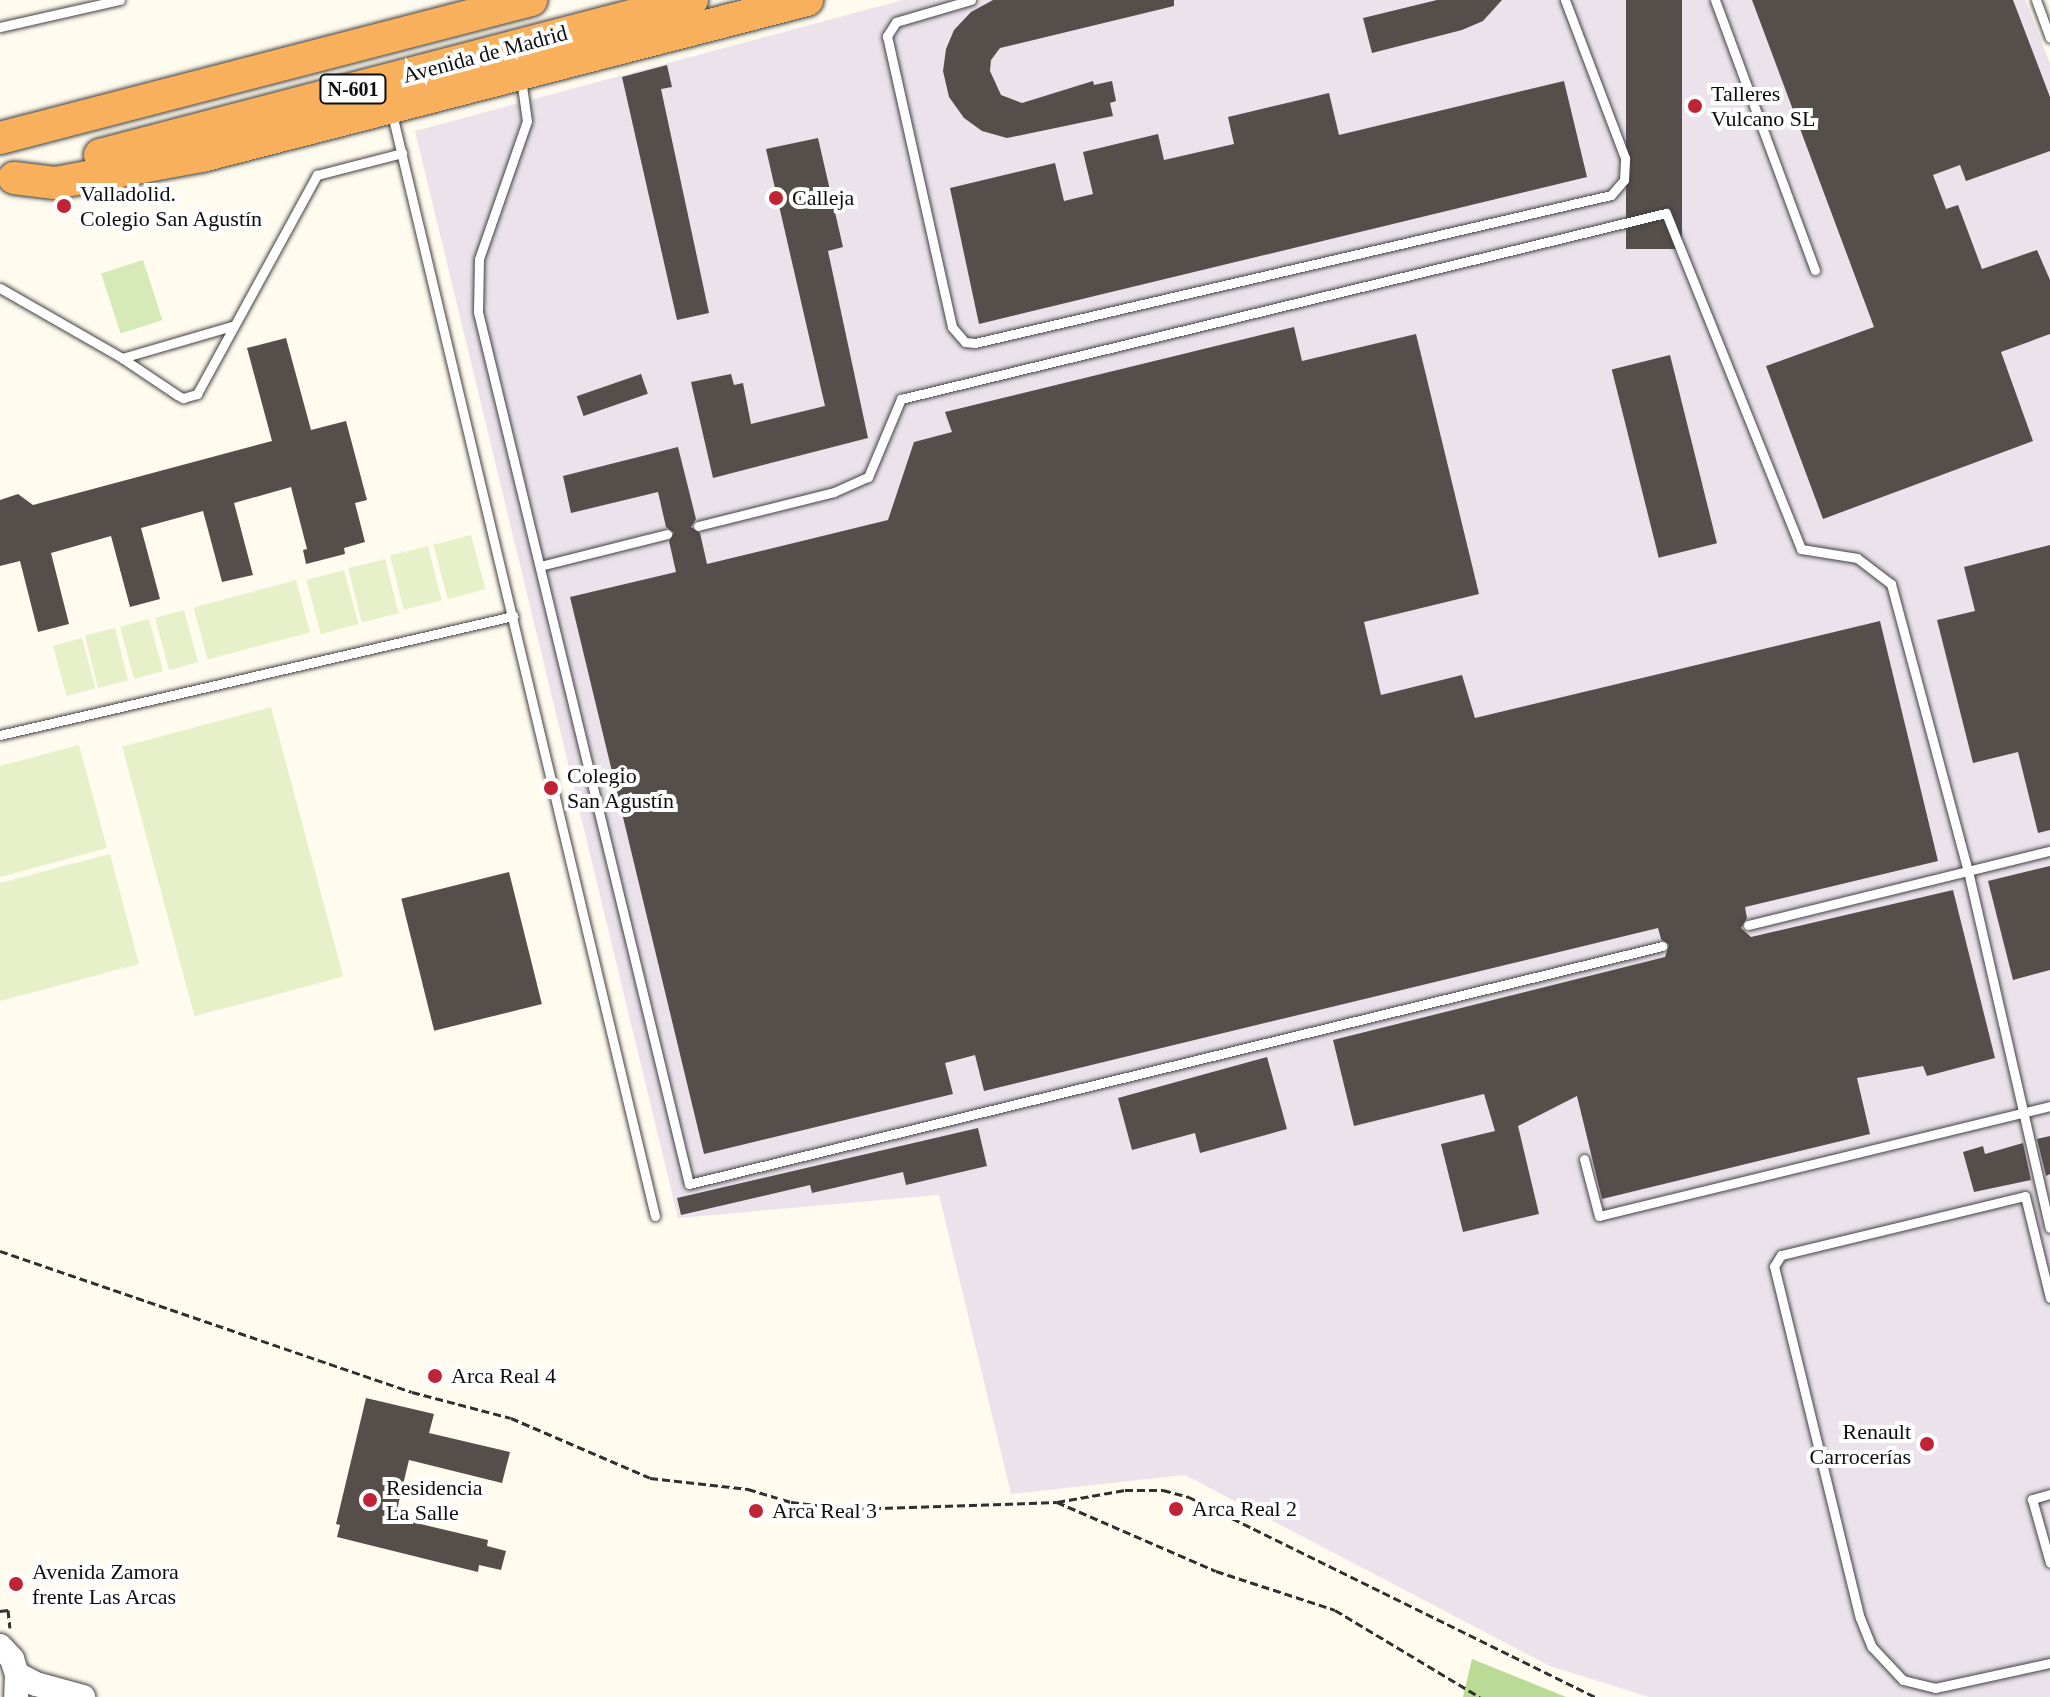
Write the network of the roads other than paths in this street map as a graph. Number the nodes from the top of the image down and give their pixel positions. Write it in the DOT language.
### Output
graph roads {
  1 [pos="120,0"];
  2 [pos="531,0"];
  3 [pos="692,0"];
  4 [pos="807,0"];
  5 [pos="971,0"];
  6 [pos="1565,0"];
  7 [pos="1715,0"];
  8 [pos="2036,0"];
  9 [pos="0,27"];
  10 [pos="2050,38"];
  11 [pos="520,75"];
  12 [pos="390,109"];
  13 [pos="0,138"];
  14 [pos="402,153"];
  15 [pos="7,180"];
  16 [pos="1815,270"];
  17 [pos="0,288"];
  18 [pos="232,326"];
  19 [pos="122,358"];
  20 [pos="698,526"];
  21 [pos="667,534"];
  22 [pos="540,566"];
  23 [pos="513,616"];
  24 [pos="0,735"];
  25 [pos="2050,851"];
  26 [pos="1968,871"];
  27 [pos="1748,925"];
  28 [pos="1662,946"];
  29 [pos="2050,1106"];
  30 [pos="2021,1112"];
  31 [pos="1584,1159"];
  32 [pos="655,1216"];
  33 [pos="2050,1228"];
  34 [pos="2050,1298"];
  35 [pos="2050,1494"];
  36 [pos="2050,1563"];
  37 [pos="0,1646"];
  38 [pos="2050,1663"];
  39 [pos="17,1685"];
  40 [pos="83,1697"];
  1 -- 9 [label="lane"];
  2 -- 13 [label="highway, Avenida de Madrid / N-601"];
  3 -- 15 [label="highway, Avenida de Madrid / N-601"];
  4 -- 11 [label="highway"];
  5 -- 6 [label="lane"];
  7 -- 16 [label="lane"];
  8 -- 10 [label="lane"];
  11 -- 12 [label="highway"];
  11 -- 22 [label="lane"];
  12 -- 14 [label="lane"];
  12 -- 15 [label="highway"];
  14 -- 18 [label="lane"];
  14 -- 23 [label="lane"];
  17 -- 19 [label="lane"];
  18 -- 19 [label="lane"];
  18 -- 19 [label="lane"];
  20 -- 26 [label="lane"];
  21 -- 22 [label="lane"];
  22 -- 28 [label="lane"];
  23 -- 24 [label="lane"];
  23 -- 32 [label="lane"];
  25 -- 26 [label="lane"];
  26 -- 27 [label="lane"];
  26 -- 30 [label="lane"];
  29 -- 30 [label="lane"];
  30 -- 31 [label="lane"];
  30 -- 33 [label="lane"];
  34 -- 38 [label="lane"];
  35 -- 36 [label="lane"];
  37 -- 39 [label="street"];
  39 -- 40 [label="street"];
}
